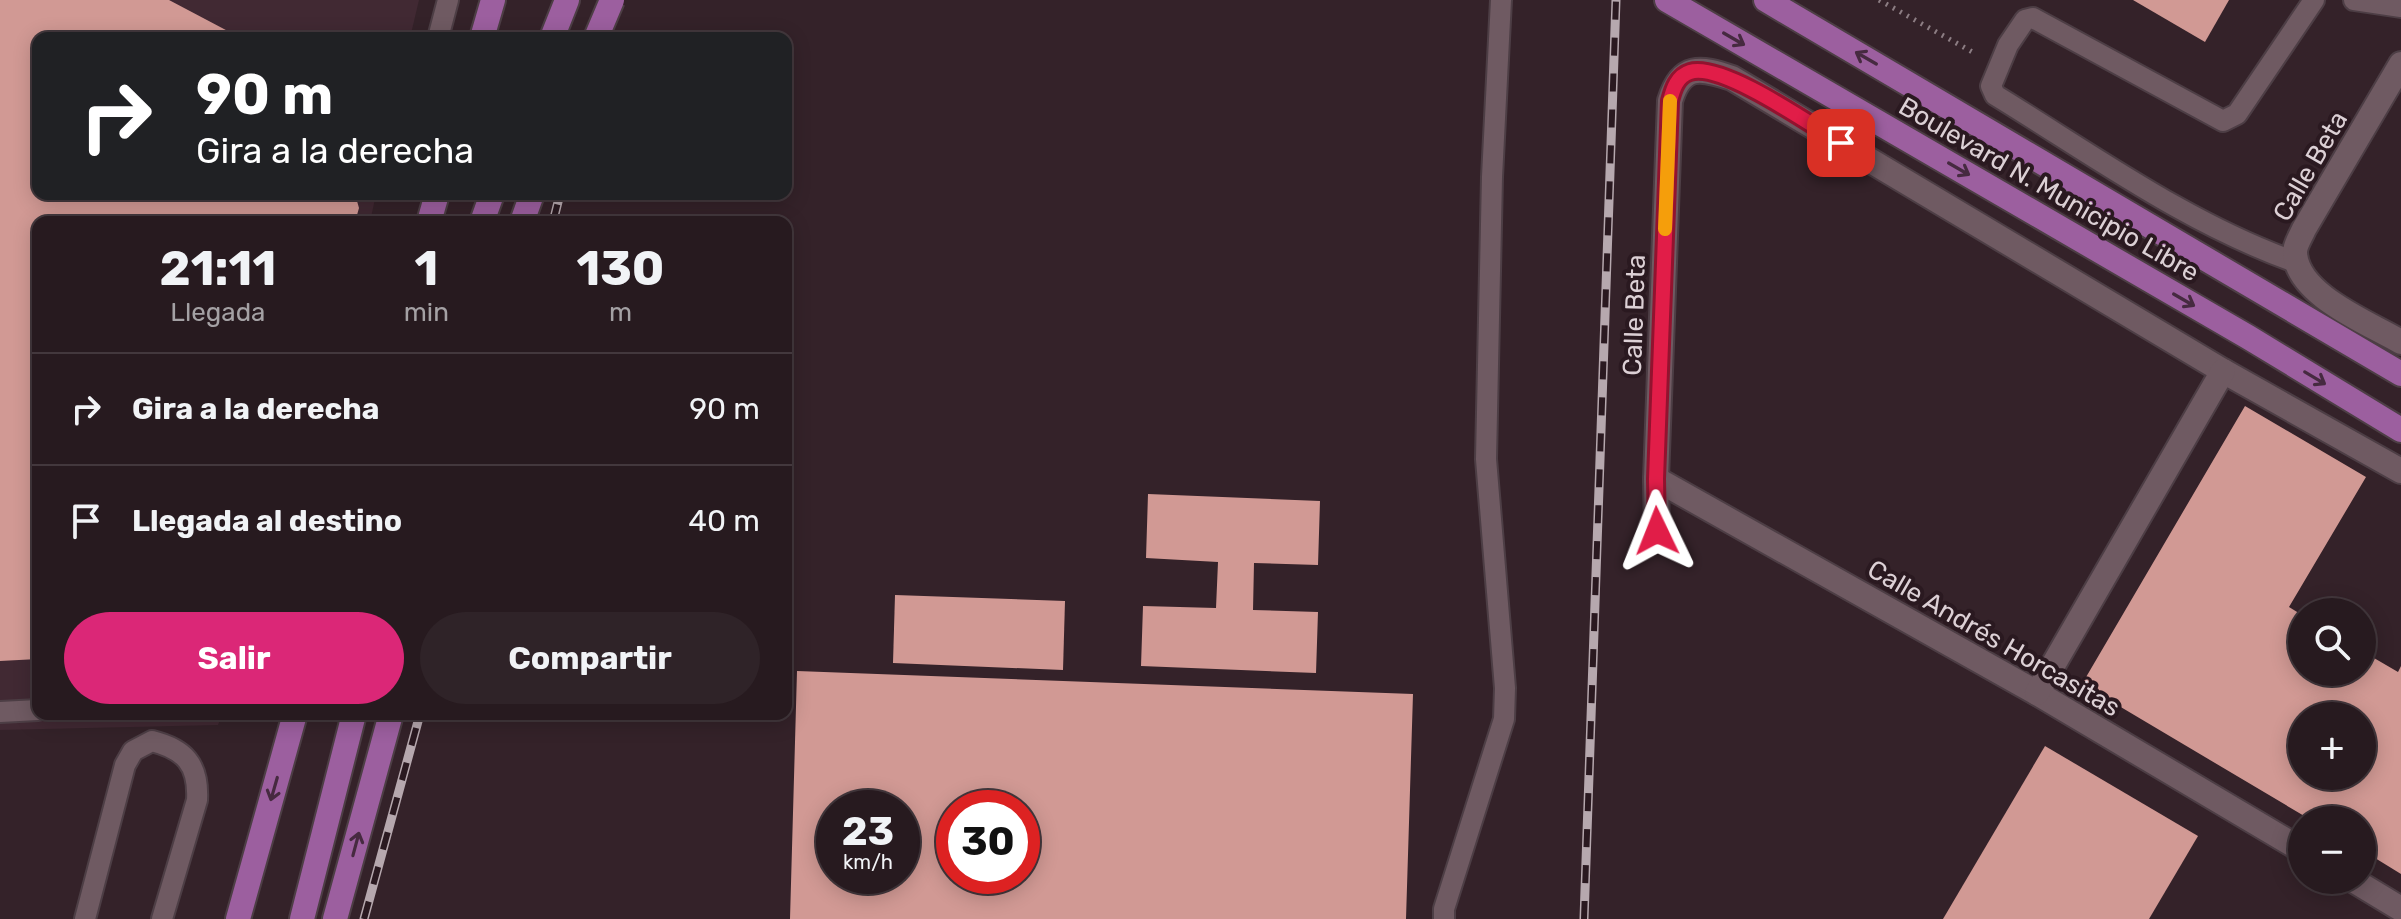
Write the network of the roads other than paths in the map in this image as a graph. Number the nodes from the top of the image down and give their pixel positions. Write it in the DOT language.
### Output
graph roads {
  1 [pos="448,0"];
  2 [pos="493,0"];
  3 [pos="567,0"];
  4 [pos="612,0"];
  5 [pos="1501,0"];
  6 [pos="1667,0"];
  7 [pos="1766,0"];
  8 [pos="2314,0"];
  9 [pos="2354,0"];
  10 [pos="2401,7"];
  11 [pos="440,32"];
  12 [pos="484,32"];
  13 [pos="554,32"];
  14 [pos="599,32"];
  15 [pos="2401,64"];
  16 [pos="2298,263"];
  17 [pos="2401,342"];
  18 [pos="2223,371"];
  19 [pos="2401,374"];
  20 [pos="2401,430"];
  21 [pos="2401,471"];
  22 [pos="1656,479"];
  23 [pos="1657,531"];
  24 [pos="2037,693"];
  25 [pos="32,710"];
  26 [pos="0,712"];
  27 [pos="293,720"];
  28 [pos="352,720"];
  29 [pos="389,720"];
  30 [pos="2288,842"];
  31 [pos="2376,894"];
  32 [pos="2401,909"];
  33 [pos="85,919"];
  34 [pos="162,919"];
  35 [pos="238,919"];
  36 [pos="302,919"];
  37 [pos="335,919"];
  38 [pos="1444,919"];
  1 -- 11 [label="lane"];
  2 -- 12 [label="main road"];
  3 -- 13 [label="main road"];
  4 -- 14 [label="main road, bridge"];
  5 -- 38 [label="lane"];
  6 -- 20 [label="main road, Boulevard N. Municipio Libre, one-way"];
  19 -- 7 [label="main road, Boulevard N. Municipio Libre, one-way"];
  8 -- 16 [label="lane"];
  9 -- 10 [label="lane"];
  15 -- 16 [label="street, Calle Beta"];
  16 -- 17 [label="street, Calle Beta"];
  18 -- 21 [label="street"];
  18 -- 22 [label="street, Calle Beta"];
  18 -- 24 [label="street"];
  22 -- 23 [label="street, Calle Beta"];
  22 -- 24 [label="street, Calle Andrés Horcasitas"];
  24 -- 30 [label="street, Calle Andrés Horcasitas"];
  25 -- 26 [label="lane"];
  27 -- 35 [label="main road, one-way"];
  28 -- 36 [label="main road"];
  37 -- 29 [label="main road, one-way"];
  31 -- 32 [label="street"];
  33 -- 34 [label="lane"];
}
